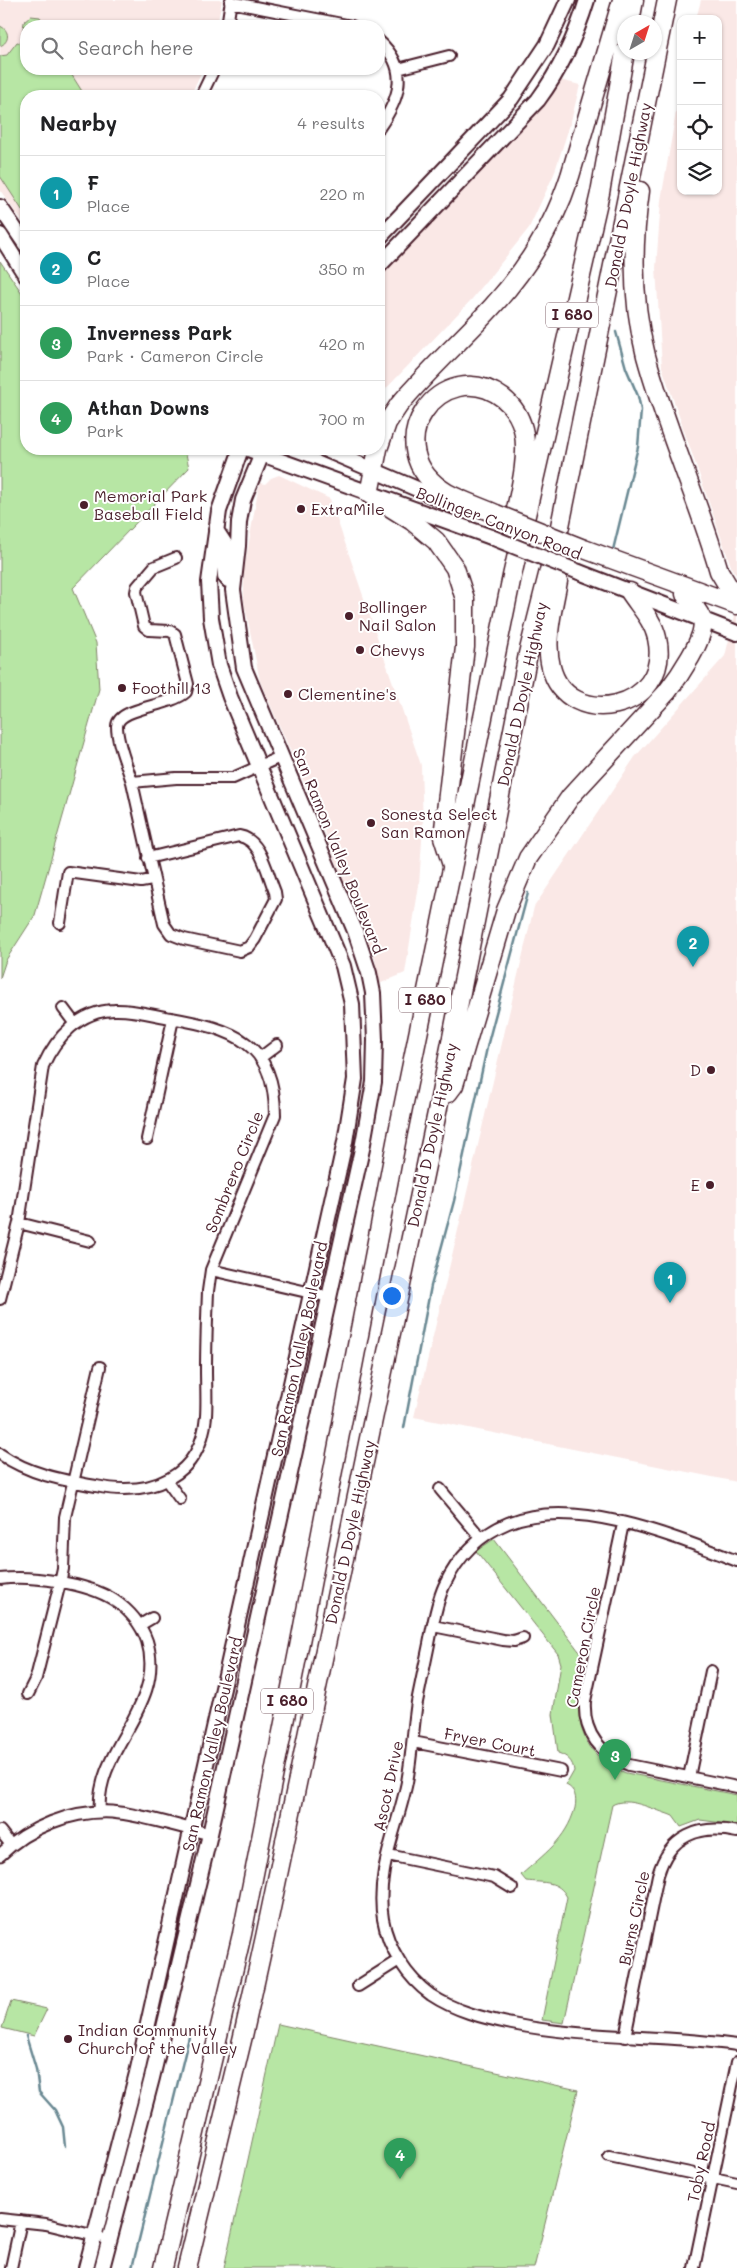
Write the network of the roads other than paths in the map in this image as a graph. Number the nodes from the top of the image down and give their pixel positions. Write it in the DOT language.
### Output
graph roads {
  1 [pos="568,0"];
  2 [pos="587,0"];
  3 [pos="622,0"];
  4 [pos="634,0"];
  5 [pos="667,0"];
  6 [pos="230,1"];
  7 [pos="631,15"];
  8 [pos="227,20"];
  9 [pos="323,20"];
  10 [pos="385,47"];
  11 [pos="449,56"];
  12 [pos="624,60"];
  13 [pos="398,69"];
  14 [pos="211,75"];
  15 [pos="204,90"];
  16 [pos="385,120"];
  17 [pos="642,129"];
  18 [pos="0,207"];
  19 [pos="385,232"];
  20 [pos="0,235"];
  21 [pos="20,236"];
  22 [pos="20,249"];
  23 [pos="12,254"];
  24 [pos="385,260"];
  25 [pos="20,267"];
  26 [pos="385,428"];
  27 [pos="238,455"];
  28 [pos="261,455"];
  29 [pos="273,455"];
  30 [pos="338,455"];
  31 [pos="376,455"];
  32 [pos="373,470"];
  33 [pos="369,494"];
  34 [pos="495,518"];
  35 [pos="216,530"];
  36 [pos="560,531"];
  37 [pos="583,553"];
  38 [pos="176,558"];
  39 [pos="512,576"];
  40 [pos="234,581"];
  41 [pos="630,592"];
  42 [pos="737,592"];
  43 [pos="684,594"];
  44 [pos="737,605"];
  45 [pos="737,611"];
  46 [pos="702,619"];
  47 [pos="737,633"];
  48 [pos="280,757"];
  49 [pos="258,766"];
  50 [pos="132,782"];
  51 [pos="148,858"];
  52 [pos="453,868"];
  53 [pos="152,880"];
  54 [pos="60,923"];
  55 [pos="63,1008"];
  56 [pos="173,1019"];
  57 [pos="75,1024"];
  58 [pos="277,1045"];
  59 [pos="260,1058"];
  60 [pos="440,1103"];
  61 [pos="147,1140"];
  62 [pos="19,1223"];
  63 [pos="90,1242"];
  64 [pos="211,1270"];
  65 [pos="311,1293"];
  66 [pos="329,1297"];
  67 [pos="0,1299"];
  68 [pos="100,1367"];
  69 [pos="0,1454"];
  70 [pos="167,1481"];
  71 [pos="72,1482"];
  72 [pos="440,1489"];
  73 [pos="180,1499"];
  74 [pos="623,1524"];
  75 [pos="481,1538"];
  76 [pos="737,1561"];
  77 [pos="0,1579"];
  78 [pos="60,1583"];
  79 [pos="152,1618"];
  80 [pos="140,1625"];
  81 [pos="433,1626"];
  82 [pos="524,1638"];
  83 [pos="711,1671"];
  84 [pos="28,1694"];
  85 [pos="413,1742"];
  86 [pos="561,1771"];
  87 [pos="689,1777"];
  88 [pos="737,1787"];
  89 [pos="100,1812"];
  90 [pos="192,1830"];
  91 [pos="0,1831"];
  92 [pos="737,1832"];
  93 [pos="210,1834"];
  94 [pos="11,1845"];
  95 [pos="0,1855"];
  96 [pos="388,1855"];
  97 [pos="512,1888"];
  98 [pos="399,1960"];
  99 [pos="358,1986"];
  100 [pos="625,2037"];
  101 [pos="737,2045"];
  102 [pos="737,2062"];
  103 [pos="609,2156"];
  104 [pos="713,2178"];
  105 [pos="737,2183"];
  106 [pos="0,2219"];
  107 [pos="21,2221"];
  108 [pos="94,2236"];
  109 [pos="110,2240"];
  110 [pos="11,2268"];
  111 [pos="86,2268"];
  112 [pos="102,2268"];
  113 [pos="163,2268"];
  114 [pos="186,2268"];
  115 [pos="694,2268"];
  1 -- 19 [label="main road"];
  2 -- 24 [label="main road"];
  3 -- 26 [label="highway"];
  4 -- 7 [label="highway"];
  5 -- 17 [label="highway, Donald D Doyle Highway / I 680"];
  6 -- 8 [label="street"];
  6 -- 9 [label="street"];
  10 -- 13 [label="street"];
  11 -- 13 [label="street"];
  12 -- 39 [label="highway, Donald D Doyle Highway / I 680"];
  13 -- 16 [label="street"];
  14 -- 15 [label="street"];
  17 -- 36 [label="highway, Donald D Doyle Highway / I 680"];
  17 -- 42 [label="highway"];
  18 -- 21 [label="main road"];
  20 -- 23 [label="main road"];
  22 -- 23 [label="street"];
  23 -- 25 [label="main road"];
  27 -- 35 [label="main road, San Ramon Valley Boulevard"];
  28 -- 40 [label="main road, San Ramon Valley Boulevard"];
  29 -- 33 [label="main road, Bollinger Canyon Road"];
  30 -- 32 [label="main road, Bollinger Canyon Road"];
  31 -- 32 [label="highway"];
  32 -- 33 [label="highway"];
  32 -- 34 [label="main road, Bollinger Canyon Road"];
  33 -- 41 [label="main road, Bollinger Canyon Road, bridge"];
  33 -- 52 [label="highway"];
  34 -- 37 [label="highway, bridge"];
  34 -- 39 [label="highway"];
  35 -- 40 [label="main road"];
  35 -- 49 [label="main road, San Ramon Valley Boulevard"];
  36 -- 41 [label="highway"];
  36 -- 60 [label="highway, Donald D Doyle Highway / I 680"];
  37 -- 43 [label="main road, Bollinger Canyon Road"];
  37 -- 44 [label="highway"];
  38 -- 50 [label="street"];
  39 -- 52 [label="highway, Donald D Doyle Highway / I 680"];
  40 -- 48 [label="main road, San Ramon Valley Boulevard"];
  41 -- 46 [label="main road, Bollinger Canyon Road"];
  43 -- 45 [label="main road, Bollinger Canyon Road"];
  43 -- 46 [label="highway"];
  46 -- 47 [label="main road, Bollinger Canyon Road"];
  46 -- 60 [label="highway"];
  48 -- 49 [label="street"];
  48 -- 66 [label="main road, San Ramon Valley Boulevard"];
  49 -- 50 [label="street"];
  49 -- 65 [label="main road, San Ramon Valley Boulevard"];
  50 -- 51 [label="street"];
  51 -- 53 [label="street"];
  51 -- 53 [label="street"];
  52 -- 113 [label="highway, Donald D Doyle Highway / I 680"];
  53 -- 54 [label="street"];
  55 -- 57 [label="street"];
  56 -- 57 [label="street, Sombrero Circle"];
  56 -- 59 [label="street, Sombrero Circle"];
  56 -- 61 [label="street"];
  57 -- 62 [label="street, Sombrero Circle"];
  58 -- 59 [label="street"];
  59 -- 64 [label="street, Sombrero Circle"];
  60 -- 114 [label="highway, Donald D Doyle Highway / I 680"];
  62 -- 63 [label="street"];
  62 -- 67 [label="street, Sombrero Circle"];
  64 -- 65 [label="street"];
  64 -- 70 [label="street, Sombrero Circle"];
  65 -- 66 [label="street"];
  65 -- 90 [label="main road, San Ramon Valley Boulevard"];
  66 -- 93 [label="main road, San Ramon Valley Boulevard"];
  68 -- 71 [label="street"];
  69 -- 71 [label="street, Sombrero Circle"];
  70 -- 71 [label="street, Sombrero Circle"];
  70 -- 73 [label="street"];
  71 -- 78 [label="street"];
  72 -- 75 [label="street"];
  74 -- 75 [label="street, Ascot Drive"];
  74 -- 76 [label="street, Ascot Drive"];
  74 -- 87 [label="street, Cameron Circle"];
  75 -- 81 [label="street, Ascot Drive"];
  77 -- 78 [label="street"];
  78 -- 80 [label="street"];
  78 -- 84 [label="street"];
  79 -- 80 [label="street"];
  80 -- 89 [label="street"];
  81 -- 82 [label="street"];
  81 -- 85 [label="street, Ascot Drive"];
  83 -- 87 [label="street"];
  85 -- 86 [label="street, Fryer Court"];
  85 -- 96 [label="street, Ascot Drive"];
  87 -- 88 [label="street, Cameron Circle"];
  89 -- 90 [label="street"];
  89 -- 94 [label="street"];
  90 -- 93 [label="street"];
  90 -- 108 [label="main road, San Ramon Valley Boulevard"];
  91 -- 94 [label="street"];
  92 -- 100 [label="street, Burns Circle"];
  93 -- 109 [label="main road, San Ramon Valley Boulevard"];
  94 -- 95 [label="street"];
  96 -- 97 [label="street"];
  96 -- 98 [label="street, Ascot Drive"];
  98 -- 99 [label="street"];
  98 -- 100 [label="street, Ascot Drive"];
  100 -- 101 [label="street, Ascot Drive"];
  102 -- 104 [label="street, Toby Road"];
  103 -- 104 [label="street"];
  104 -- 105 [label="street"];
  104 -- 115 [label="street, Toby Road"];
  106 -- 107 [label="street"];
  107 -- 108 [label="street"];
  107 -- 110 [label="street"];
  108 -- 109 [label="street"];
  108 -- 111 [label="main road, San Ramon Valley Boulevard"];
  109 -- 112 [label="main road, San Ramon Valley Boulevard"];
}
